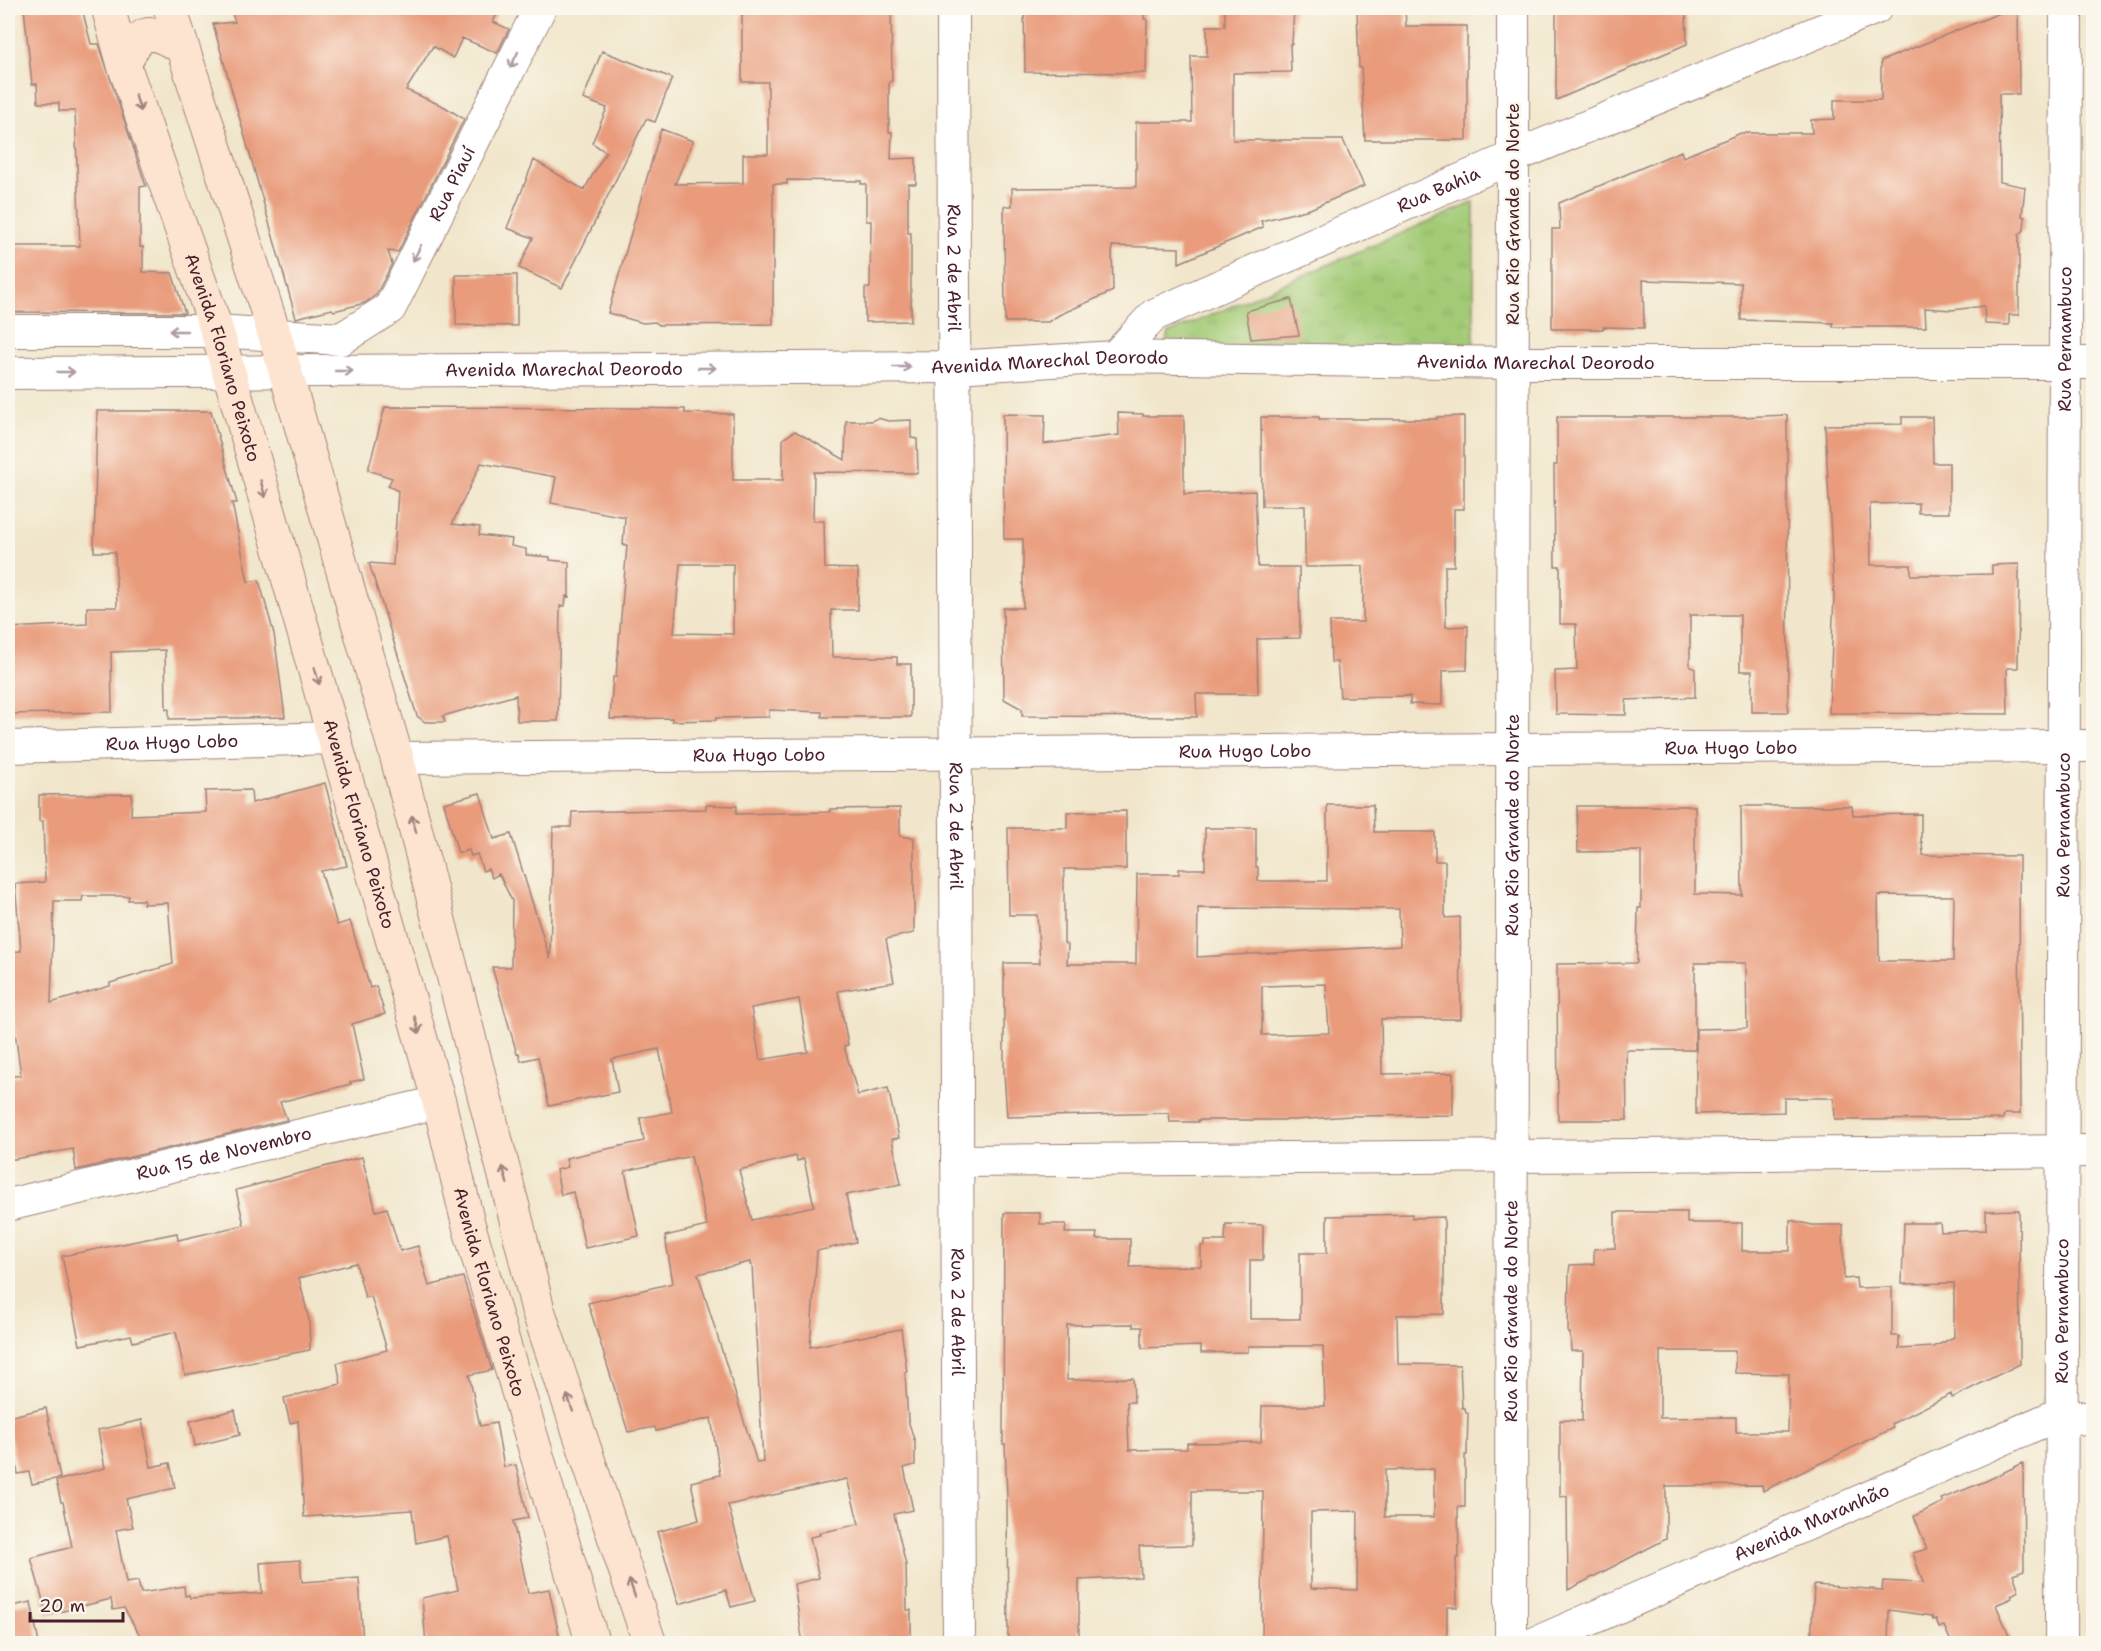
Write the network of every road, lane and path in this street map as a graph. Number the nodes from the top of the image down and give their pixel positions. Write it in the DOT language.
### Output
graph roads {
  1 [pos="108,8"];
  2 [pos="170,8"];
  3 [pos="540,8"];
  4 [pos="953,8"];
  5 [pos="1512,8"];
  6 [pos="1876,8"];
  7 [pos="2066,8"];
  8 [pos="182,47"];
  9 [pos="124,65"];
  10 [pos="1513,158"];
  11 [pos="8,331"];
  12 [pos="217,331"];
  13 [pos="274,336"];
  14 [pos="1115,357"];
  15 [pos="1514,363"];
  16 [pos="2079,363"];
  17 [pos="955,367"];
  18 [pos="285,371"];
  19 [pos="229,372"];
  20 [pos="8,373"];
  21 [pos="335,738"];
  22 [pos="2079,746"];
  23 [pos="8,747"];
  24 [pos="1512,748"];
  25 [pos="956,753"];
  26 [pos="397,758"];
  27 [pos="426,868"];
  28 [pos="378,887"];
  29 [pos="448,956"];
  30 [pos="403,975"];
  31 [pos="440,1102"];
  32 [pos="2078,1151"];
  33 [pos="1510,1157"];
  34 [pos="957,1161"];
  35 [pos="8,1205"];
  36 [pos="513,1207"];
  37 [pos="468,1223"];
  38 [pos="538,1310"];
  39 [pos="496,1319"];
  40 [pos="2062,1413"];
  41 [pos="2094,1420"];
  42 [pos="593,1644"];
  43 [pos="650,1644"];
  44 [pos="959,1644"];
  45 [pos="1511,1644"];
  46 [pos="1533,1644"];
  47 [pos="2061,1644"];
  1 -- 9 [label="street, Avenida Floriano Peixoto"];
  2 -- 8 [label="street"];
  3 -- 13 [label="street, Rua Piauí, one-way"];
  4 -- 17 [label="street, Rua 2 de Abril"];
  5 -- 10 [label="street, Rua Rio Grande do Norte"];
  6 -- 10 [label="street, Rua Bahia"];
  7 -- 16 [label="street, Rua Pernambuco"];
  8 -- 9 [label="street"];
  8 -- 13 [label="street"];
  9 -- 12 [label="street, Avenida Floriano Peixoto, one-way"];
  10 -- 14 [label="street, Rua Bahia"];
  10 -- 15 [label="street, Rua Rio Grande do Norte"];
  12 -- 11 [label="street, one-way"];
  12 -- 13 [label="street"];
  12 -- 19 [label="street, Avenida Floriano Peixoto"];
  13 -- 18 [label="street"];
  14 -- 15 [label="street, Avenida Marechal Deorodo"];
  14 -- 17 [label="street, Avenida Marechal Deorodo"];
  15 -- 16 [label="street, Avenida Marechal Deorodo"];
  15 -- 24 [label="street, Rua Rio Grande do Norte"];
  16 -- 22 [label="street, Rua Pernambuco"];
  18 -- 17 [label="street, Avenida Marechal Deorodo, one-way"];
  17 -- 25 [label="street, Rua 2 de Abril"];
  18 -- 19 [label="street, Avenida Marechal Deorodo"];
  18 -- 26 [label="street"];
  20 -- 19 [label="street, Avenida Marechal Deorodo, one-way"];
  19 -- 21 [label="street, Avenida Floriano Peixoto, one-way"];
  21 -- 23 [label="street, Rua Hugo Lobo"];
  21 -- 28 [label="street, Avenida Floriano Peixoto"];
  22 -- 24 [label="street, Rua Hugo Lobo"];
  22 -- 32 [label="street, Rua Pernambuco"];
  24 -- 25 [label="street, Rua Hugo Lobo"];
  24 -- 33 [label="street, Rua Rio Grande do Norte"];
  25 -- 26 [label="street, Rua Hugo Lobo"];
  25 -- 34 [label="street, Rua 2 de Abril"];
  27 -- 26 [label="street, one-way"];
  27 -- 28 [label="street"];
  27 -- 29 [label="street"];
  28 -- 30 [label="street, Avenida Floriano Peixoto"];
  29 -- 30 [label="street"];
  36 -- 29 [label="street, one-way"];
  30 -- 31 [label="street, Avenida Floriano Peixoto, one-way"];
  31 -- 35 [label="street, Rua 15 de Novembro"];
  31 -- 37 [label="street, Avenida Floriano Peixoto"];
  32 -- 33 [label="street"];
  32 -- 40 [label="street, Rua Pernambuco"];
  33 -- 34 [label="street"];
  33 -- 45 [label="street, Rua Rio Grande do Norte"];
  34 -- 44 [label="street, Rua 2 de Abril"];
  36 -- 37 [label="street"];
  36 -- 38 [label="street"];
  37 -- 39 [label="street, Avenida Floriano Peixoto"];
  38 -- 39 [label="street"];
  43 -- 38 [label="street, one-way"];
  39 -- 42 [label="street, Avenida Floriano Peixoto"];
  40 -- 41 [label="street"];
  40 -- 46 [label="street, Avenida Maranhão"];
  40 -- 47 [label="street, Rua Pernambuco"];
}
